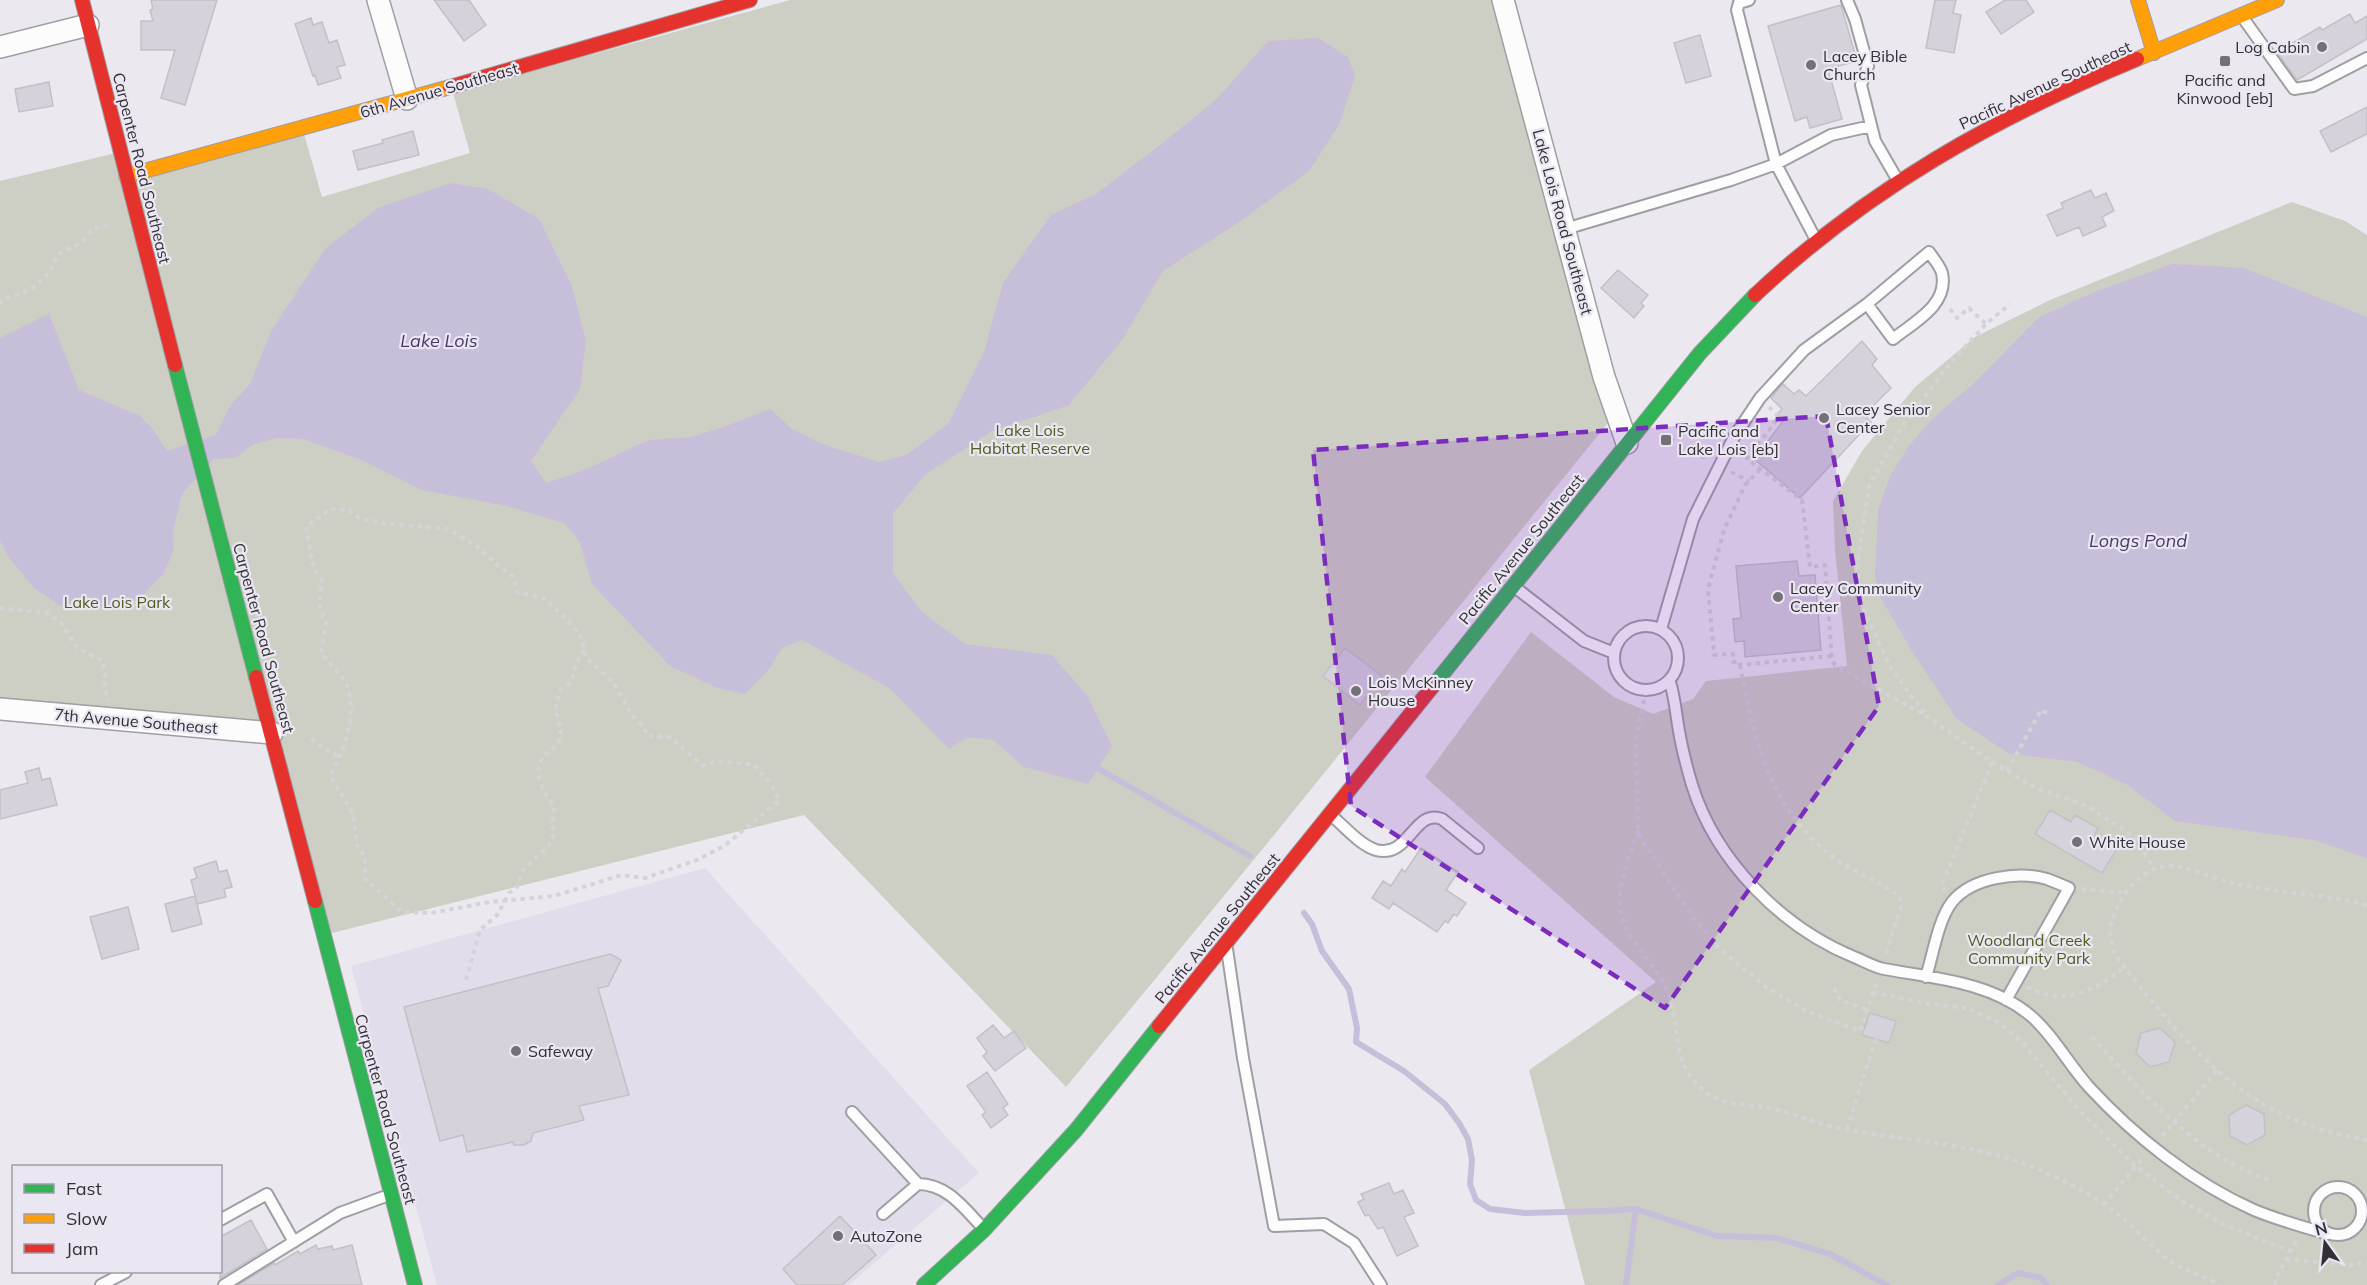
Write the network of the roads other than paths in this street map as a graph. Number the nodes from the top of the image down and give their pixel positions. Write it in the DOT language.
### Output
graph roads {
  1 [pos="82,0"];
  2 [pos="378,0"];
  3 [pos="750,0"];
  4 [pos="1503,0"];
  5 [pos="1749,0"];
  6 [pos="1846,0"];
  7 [pos="2139,0"];
  8 [pos="2277,0"];
  9 [pos="2241,15"];
  10 [pos="88,25"];
  11 [pos="0,47"];
  12 [pos="2154,53"];
  13 [pos="2367,58"];
  14 [pos="407,99"];
  15 [pos="1871,126"];
  16 [pos="1776,164"];
  17 [pos="126,176"];
  18 [pos="1898,180"];
  19 [pos="1564,229"];
  20 [pos="1817,240"];
  21 [pos="1867,304"];
  22 [pos="1628,443"];
  23 [pos="1513,586"];
  24 [pos="1661,629"];
  25 [pos="1614,652"];
  26 [pos="1670,682"];
  27 [pos="0,709"];
  28 [pos="272,732"];
  29 [pos="1329,814"];
  30 [pos="1478,848"];
  31 [pos="1226,943"];
  32 [pos="1926,977"];
  33 [pos="2006,1000"];
  34 [pos="852,1112"];
  35 [pos="918,1184"];
  36 [pos="392,1194"];
  37 [pos="884,1214"];
  38 [pos="222,1219"];
  39 [pos="984,1230"];
  40 [pos="2328,1234"];
  41 [pos="294,1242"];
  42 [pos="124,1273"];
  43 [pos="101,1285"];
  44 [pos="224,1285"];
  45 [pos="416,1285"];
  46 [pos="924,1285"];
  47 [pos="1381,1285"];
  1 -- 10 [label="main road, Carpenter Road Southeast"];
  2 -- 14 [label="street"];
  3 -- 14 [label="main road, 6th Avenue Southeast"];
  4 -- 19 [label="street, Lake Lois Road Southeast"];
  5 -- 16 [label="lane"];
  6 -- 15 [label="lane"];
  7 -- 12 [label="main road"];
  8 -- 9 [label="main road, Pacific Avenue Southeast"];
  9 -- 12 [label="main road, Pacific Avenue Southeast"];
  9 -- 13 [label="lane"];
  10 -- 11 [label="street"];
  10 -- 17 [label="main road, Carpenter Road Southeast"];
  12 -- 18 [label="main road, Pacific Avenue Southeast"];
  14 -- 17 [label="main road, 6th Avenue Southeast"];
  15 -- 16 [label="lane"];
  15 -- 18 [label="lane"];
  16 -- 19 [label="lane"];
  16 -- 20 [label="lane"];
  17 -- 28 [label="main road, Carpenter Road Southeast"];
  18 -- 20 [label="main road, Pacific Avenue Southeast"];
  19 -- 22 [label="street, Lake Lois Road Southeast"];
  20 -- 22 [label="main road, Pacific Avenue Southeast"];
  21 -- 21 [label="lane"];
  21 -- 24 [label="lane"];
  22 -- 23 [label="main road, Pacific Avenue Southeast"];
  23 -- 25 [label="lane"];
  23 -- 29 [label="main road, Pacific Avenue Southeast"];
  24 -- 25 [label="lane"];
  24 -- 26 [label="lane"];
  25 -- 26 [label="lane"];
  26 -- 32 [label="lane"];
  27 -- 28 [label="street, 7th Avenue Southeast"];
  28 -- 36 [label="main road, Carpenter Road Southeast"];
  29 -- 30 [label="lane"];
  29 -- 31 [label="main road, Pacific Avenue Southeast"];
  31 -- 39 [label="main road, Pacific Avenue Southeast"];
  31 -- 47 [label="lane"];
  32 -- 33 [label="lane"];
  32 -- 33 [label="lane"];
  33 -- 40 [label="lane"];
  34 -- 35 [label="lane"];
  35 -- 37 [label="lane"];
  35 -- 39 [label="lane"];
  36 -- 41 [label="lane"];
  36 -- 45 [label="main road, Carpenter Road Southeast"];
  38 -- 41 [label="lane"];
  39 -- 46 [label="main road, Pacific Avenue Southeast"];
  40 -- 40 [label="lane"];
  41 -- 44 [label="lane"];
  42 -- 43 [label="lane"];
}
